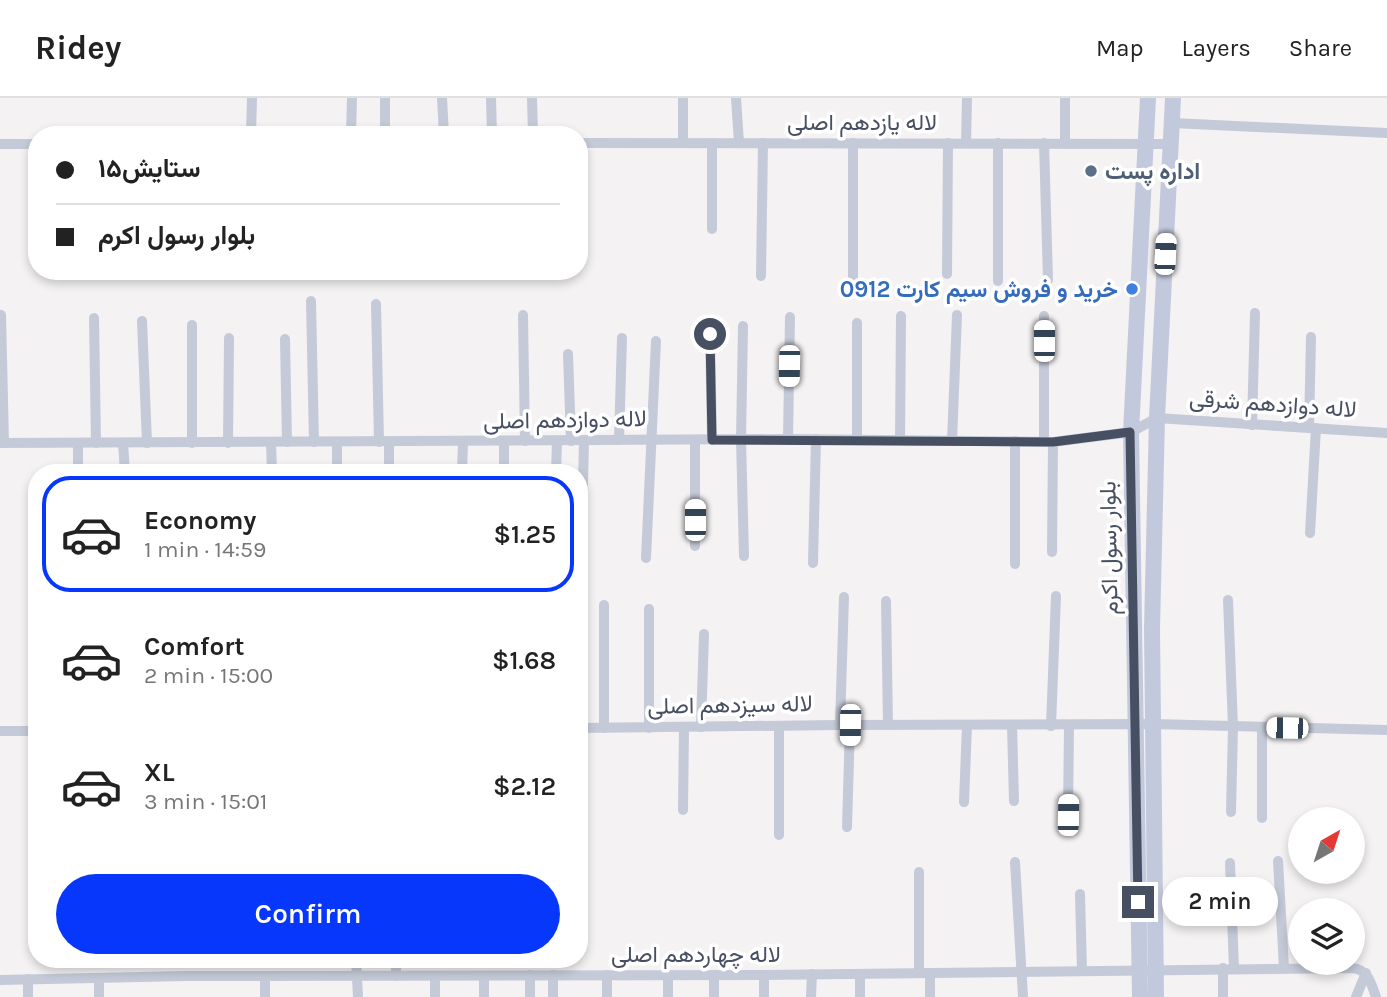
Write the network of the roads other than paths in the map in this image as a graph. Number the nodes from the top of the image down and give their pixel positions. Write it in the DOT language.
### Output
graph roads {
  1 [pos="252,98"];
  2 [pos="352,98"];
  3 [pos="385,98"];
  4 [pos="442,98"];
  5 [pos="491,98"];
  6 [pos="532,98"];
  7 [pos="683,98"];
  8 [pos="736,98"];
  9 [pos="967,98"];
  10 [pos="1065,98"];
  11 [pos="1148,98"];
  12 [pos="1173,98"];
  13 [pos="1171,123"];
  14 [pos="251,126"];
  15 [pos="351,126"];
  16 [pos="385,126"];
  17 [pos="444,126"];
  18 [pos="492,126"];
  19 [pos="533,126"];
  20 [pos="1387,133"];
  21 [pos="683,143"];
  22 [pos="712,143"];
  23 [pos="738,143"];
  24 [pos="763,143"];
  25 [pos="853,143"];
  26 [pos="948,143"];
  27 [pos="966,143"];
  28 [pos="998,143"];
  29 [pos="1044,143"];
  30 [pos="1065,143"];
  31 [pos="1146,143"];
  32 [pos="0,144"];
  33 [pos="28,144"];
  34 [pos="588,144"];
  35 [pos="1170,144"];
  36 [pos="712,229"];
  37 [pos="947,274"];
  38 [pos="761,276"];
  39 [pos="1048,280"];
  40 [pos="853,281"];
  41 [pos="998,281"];
  42 [pos="311,301"];
  43 [pos="376,304"];
  44 [pos="1255,313"];
  45 [pos="1,315"];
  46 [pos="523,315"];
  47 [pos="957,315"];
  48 [pos="901,316"];
  49 [pos="1044,316"];
  50 [pos="790,317"];
  51 [pos="93,318"];
  52 [pos="142,321"];
  53 [pos="857,323"];
  54 [pos="192,325"];
  55 [pos="743,326"];
  56 [pos="710,334"];
  57 [pos="1311,337"];
  58 [pos="229,338"];
  59 [pos="622,338"];
  60 [pos="285,339"];
  61 [pos="656,341"];
  62 [pos="568,354"];
  63 [pos="1157,418"];
  64 [pos="1252,425"];
  65 [pos="1312,428"];
  66 [pos="1130,432"];
  67 [pos="1387,433"];
  68 [pos="741,439"];
  69 [pos="788,439"];
  70 [pos="816,439"];
  71 [pos="619,440"];
  72 [pos="652,440"];
  73 [pos="695,440"];
  74 [pos="712,440"];
  75 [pos="857,440"];
  76 [pos="900,440"];
  77 [pos="525,441"];
  78 [pos="557,441"];
  79 [pos="571,441"];
  80 [pos="584,441"];
  81 [pos="952,441"];
  82 [pos="1014,441"];
  83 [pos="1048,441"];
  84 [pos="271,442"];
  85 [pos="287,442"];
  86 [pos="314,442"];
  87 [pos="337,442"];
  88 [pos="384,442"];
  89 [pos="463,442"];
  90 [pos="505,442"];
  91 [pos="2,443"];
  92 [pos="78,443"];
  93 [pos="96,443"];
  94 [pos="123,443"];
  95 [pos="147,443"];
  96 [pos="192,443"];
  97 [pos="228,443"];
  98 [pos="78,464"];
  99 [pos="124,464"];
  100 [pos="272,464"];
  101 [pos="337,464"];
  102 [pos="388,464"];
  103 [pos="462,464"];
  104 [pos="504,464"];
  105 [pos="556,464"];
  106 [pos="583,464"];
  107 [pos="1310,533"];
  108 [pos="695,547"];
  109 [pos="1052,552"];
  110 [pos="744,556"];
  111 [pos="646,558"];
  112 [pos="813,563"];
  113 [pos="1015,564"];
  114 [pos="844,597"];
  115 [pos="1056,597"];
  116 [pos="886,600"];
  117 [pos="1228,600"];
  118 [pos="604,605"];
  119 [pos="649,609"];
  120 [pos="704,634"];
  121 [pos="1152,724"];
  122 [pos="845,725"];
  123 [pos="888,725"];
  124 [pos="967,725"];
  125 [pos="1012,725"];
  126 [pos="1134,725"];
  127 [pos="779,726"];
  128 [pos="1052,726"];
  129 [pos="1069,726"];
  130 [pos="701,727"];
  131 [pos="1233,727"];
  132 [pos="588,728"];
  133 [pos="604,728"];
  134 [pos="649,728"];
  135 [pos="684,728"];
  136 [pos="1262,728"];
  137 [pos="1387,730"];
  138 [pos="0,731"];
  139 [pos="28,731"];
  140 [pos="1014,801"];
  141 [pos="964,802"];
  142 [pos="683,810"];
  143 [pos="1231,812"];
  144 [pos="1068,815"];
  145 [pos="1262,818"];
  146 [pos="847,827"];
  147 [pos="779,835"];
  148 [pos="1015,862"];
  149 [pos="1278,862"];
  150 [pos="1230,863"];
  151 [pos="919,872"];
  152 [pos="1080,894"];
  153 [pos="357,968"];
  154 [pos="396,968"];
  155 [pos="1284,968"];
  156 [pos="1228,969"];
  157 [pos="1148,970"];
  158 [pos="1082,971"];
  159 [pos="1022,972"];
  160 [pos="925,973"];
  161 [pos="1366,973"];
  162 [pos="812,974"];
  163 [pos="860,974"];
  164 [pos="530,975"];
  165 [pos="552,975"];
  166 [pos="607,975"];
  167 [pos="668,975"];
  168 [pos="714,975"];
  169 [pos="764,975"];
  170 [pos="265,976"];
  171 [pos="358,976"];
  172 [pos="396,976"];
  173 [pos="435,976"];
  174 [pos="484,976"];
  175 [pos="99,978"];
  176 [pos="28,979"];
  177 [pos="0,980"];
  178 [pos="28,997"];
  179 [pos="99,997"];
  180 [pos="265,997"];
  181 [pos="358,997"];
  182 [pos="435,997"];
  183 [pos="484,997"];
  184 [pos="530,997"];
  185 [pos="553,997"];
  186 [pos="607,997"];
  187 [pos="668,997"];
  188 [pos="714,997"];
  189 [pos="764,997"];
  190 [pos="811,997"];
  191 [pos="860,997"];
  192 [pos="930,997"];
  193 [pos="1023,997"];
  194 [pos="1140,997"];
  195 [pos="1156,997"];
  196 [pos="1223,997"];
  197 [pos="1356,997"];
  198 [pos="1377,997"];
  1 -- 14 [label="street"];
  2 -- 15 [label="street"];
  3 -- 16 [label="street"];
  4 -- 17 [label="street"];
  5 -- 18 [label="street"];
  6 -- 19 [label="street"];
  7 -- 21 [label="street"];
  8 -- 23 [label="street"];
  9 -- 27 [label="street"];
  10 -- 30 [label="street"];
  11 -- 31 [label="main road, بلوار رسول اکرم"];
  12 -- 13 [label="main road, بلوار رسول اکرم"];
  13 -- 20 [label="street"];
  13 -- 35 [label="main road, بلوار رسول اکرم"];
  21 -- 22 [label="street, لاله یازدهم اصلی"];
  21 -- 34 [label="street, لاله یازدهم اصلی"];
  22 -- 23 [label="street, لاله یازدهم اصلی"];
  22 -- 36 [label="street"];
  23 -- 24 [label="street, لاله یازدهم اصلی"];
  24 -- 25 [label="street, لاله یازدهم اصلی"];
  24 -- 38 [label="street"];
  25 -- 26 [label="street, لاله یازدهم اصلی"];
  25 -- 40 [label="street"];
  26 -- 27 [label="street, لاله یازدهم اصلی"];
  26 -- 37 [label="street"];
  27 -- 28 [label="street, لاله یازدهم اصلی"];
  28 -- 29 [label="street, لاله یازدهم اصلی"];
  28 -- 41 [label="street"];
  29 -- 30 [label="street, لاله یازدهم اصلی"];
  29 -- 39 [label="street"];
  30 -- 31 [label="street, لاله یازدهم اصلی"];
  31 -- 35 [label="street, لاله یازدهم اصلی"];
  31 -- 66 [label="main road, بلوار رسول اکرم"];
  32 -- 33 [label="street"];
  35 -- 63 [label="main road, بلوار رسول اکرم"];
  42 -- 86 [label="street"];
  43 -- 88 [label="street"];
  44 -- 64 [label="street"];
  45 -- 91 [label="street"];
  46 -- 77 [label="street"];
  47 -- 81 [label="street"];
  48 -- 76 [label="street"];
  49 -- 83 [label="street"];
  50 -- 69 [label="street"];
  51 -- 93 [label="street"];
  52 -- 95 [label="street"];
  53 -- 75 [label="street"];
  54 -- 96 [label="street"];
  55 -- 68 [label="street"];
  56 -- 74 [label="street"];
  57 -- 65 [label="street"];
  58 -- 97 [label="street"];
  59 -- 71 [label="street"];
  60 -- 85 [label="street"];
  61 -- 72 [label="street"];
  62 -- 79 [label="street"];
  63 -- 64 [label="street, لاله دوازدهم شرقی"];
  63 -- 66 [label="street"];
  63 -- 121 [label="main road, بلوار رسول اکرم"];
  64 -- 65 [label="street, لاله دوازدهم شرقی"];
  65 -- 67 [label="street, لاله دوازدهم شرقی"];
  65 -- 107 [label="street"];
  66 -- 83 [label="street, لاله دوازدهم اصلی"];
  66 -- 126 [label="main road, بلوار رسول اکرم"];
  68 -- 69 [label="street, لاله دوازدهم اصلی"];
  68 -- 74 [label="street, لاله دوازدهم اصلی"];
  68 -- 110 [label="street"];
  69 -- 70 [label="street, لاله دوازدهم اصلی"];
  70 -- 75 [label="street, لاله دوازدهم اصلی"];
  70 -- 112 [label="street"];
  71 -- 72 [label="street, لاله دوازدهم اصلی"];
  71 -- 80 [label="street, لاله دوازدهم اصلی"];
  72 -- 73 [label="street, لاله دوازدهم اصلی"];
  72 -- 111 [label="street"];
  73 -- 74 [label="street, لاله دوازدهم اصلی"];
  73 -- 108 [label="street"];
  75 -- 76 [label="street, لاله دوازدهم اصلی"];
  76 -- 81 [label="street, لاله دوازدهم اصلی"];
  77 -- 78 [label="street, لاله دوازدهم اصلی"];
  77 -- 90 [label="street, لاله دوازدهم اصلی"];
  78 -- 79 [label="street, لاله دوازدهم اصلی"];
  78 -- 105 [label="street"];
  79 -- 80 [label="street, لاله دوازدهم اصلی"];
  80 -- 106 [label="street"];
  81 -- 82 [label="street, لاله دوازدهم اصلی"];
  82 -- 83 [label="street, لاله دوازدهم اصلی"];
  82 -- 113 [label="street"];
  83 -- 109 [label="street"];
  84 -- 85 [label="street, لاله دوازدهم اصلی"];
  84 -- 97 [label="street, لاله دوازدهم اصلی"];
  84 -- 100 [label="street"];
  85 -- 86 [label="street, لاله دوازدهم اصلی"];
  86 -- 87 [label="street, لاله دوازدهم اصلی"];
  87 -- 88 [label="street, لاله دوازدهم اصلی"];
  87 -- 101 [label="street"];
  88 -- 89 [label="street, لاله دوازدهم اصلی"];
  88 -- 102 [label="street"];
  89 -- 90 [label="street, لاله دوازدهم اصلی"];
  89 -- 103 [label="street"];
  90 -- 104 [label="street"];
  91 -- 92 [label="street, لاله دوازدهم اصلی"];
  92 -- 93 [label="street, لاله دوازدهم اصلی"];
  92 -- 98 [label="street"];
  93 -- 94 [label="street, لاله دوازدهم اصلی"];
  94 -- 95 [label="street, لاله دوازدهم اصلی"];
  94 -- 99 [label="street"];
  95 -- 96 [label="street, لاله دوازدهم اصلی"];
  96 -- 97 [label="street, لاله دوازدهم اصلی"];
  114 -- 122 [label="street"];
  115 -- 128 [label="street"];
  116 -- 123 [label="street"];
  117 -- 131 [label="street"];
  118 -- 133 [label="street"];
  119 -- 134 [label="street"];
  120 -- 130 [label="street"];
  121 -- 126 [label="street, لاله سیزدهم اصلی"];
  121 -- 131 [label="street, لاله سیزدهم اصلی"];
  121 -- 157 [label="main road, بلوار رسول اکرم"];
  122 -- 123 [label="street, لاله سیزدهم اصلی"];
  122 -- 127 [label="street, لاله سیزدهم اصلی"];
  122 -- 146 [label="street"];
  123 -- 124 [label="street, لاله سیزدهم اصلی"];
  124 -- 125 [label="street, لاله سیزدهم اصلی"];
  124 -- 141 [label="street"];
  125 -- 128 [label="street, لاله سیزدهم اصلی"];
  125 -- 140 [label="street"];
  126 -- 129 [label="street, لاله سیزدهم اصلی"];
  126 -- 157 [label="main road, بلوار رسول اکرم"];
  127 -- 130 [label="street, لاله سیزدهم اصلی"];
  127 -- 147 [label="street"];
  128 -- 129 [label="street, لاله سیزدهم اصلی"];
  129 -- 144 [label="street"];
  130 -- 135 [label="street, لاله سیزدهم اصلی"];
  131 -- 136 [label="street, لاله سیزدهم اصلی"];
  131 -- 143 [label="street"];
  132 -- 133 [label="street, لاله سیزدهم اصلی"];
  133 -- 134 [label="street, لاله سیزدهم اصلی"];
  134 -- 135 [label="street, لاله سیزدهم اصلی"];
  135 -- 142 [label="street"];
  136 -- 137 [label="street, لاله سیزدهم اصلی"];
  136 -- 145 [label="street"];
  138 -- 139 [label="street"];
  148 -- 159 [label="street"];
  149 -- 155 [label="street"];
  150 -- 156 [label="street"];
  151 -- 160 [label="street"];
  152 -- 158 [label="street"];
  153 -- 171 [label="street"];
  154 -- 172 [label="street"];
  155 -- 156 [label="street, لاله چهاردهم اصلی"];
  155 -- 161 [label="street, لاله چهاردهم اصلی"];
  156 -- 157 [label="street, لاله چهاردهم اصلی"];
  156 -- 196 [label="street"];
  157 -- 158 [label="street, لاله چهاردهم اصلی"];
  157 -- 194 [label="main road, بلوار رسول اکرم"];
  157 -- 195 [label="main road, بلوار رسول اکرم"];
  158 -- 159 [label="street, لاله چهاردهم اصلی"];
  159 -- 160 [label="street, لاله چهاردهم اصلی"];
  159 -- 193 [label="street"];
  160 -- 163 [label="street, لاله چهاردهم اصلی"];
  160 -- 192 [label="street"];
  161 -- 197 [label="street"];
  161 -- 198 [label="street"];
  162 -- 163 [label="street, لاله چهاردهم اصلی"];
  162 -- 169 [label="street, لاله چهاردهم اصلی"];
  162 -- 190 [label="street"];
  163 -- 191 [label="street"];
  164 -- 165 [label="street, لاله چهاردهم اصلی"];
  164 -- 174 [label="street, لاله چهاردهم اصلی"];
  164 -- 184 [label="street"];
  165 -- 166 [label="street, لاله چهاردهم اصلی"];
  165 -- 185 [label="street"];
  166 -- 167 [label="street, لاله چهاردهم اصلی"];
  166 -- 186 [label="street"];
  167 -- 168 [label="street, لاله چهاردهم اصلی"];
  167 -- 187 [label="street"];
  168 -- 169 [label="street, لاله چهاردهم اصلی"];
  168 -- 188 [label="street"];
  169 -- 189 [label="street"];
  170 -- 171 [label="street, لاله چهاردهم اصلی"];
  170 -- 175 [label="street, لاله چهاردهم اصلی"];
  170 -- 180 [label="street"];
  171 -- 172 [label="street, لاله چهاردهم اصلی"];
  171 -- 181 [label="street"];
  172 -- 173 [label="street, لاله چهاردهم اصلی"];
  173 -- 174 [label="street, لاله چهاردهم اصلی"];
  173 -- 182 [label="street"];
  174 -- 183 [label="street"];
  175 -- 176 [label="street, لاله چهاردهم اصلی"];
  175 -- 179 [label="street"];
  176 -- 177 [label="street, لاله چهاردهم اصلی"];
  176 -- 178 [label="street"];
}
